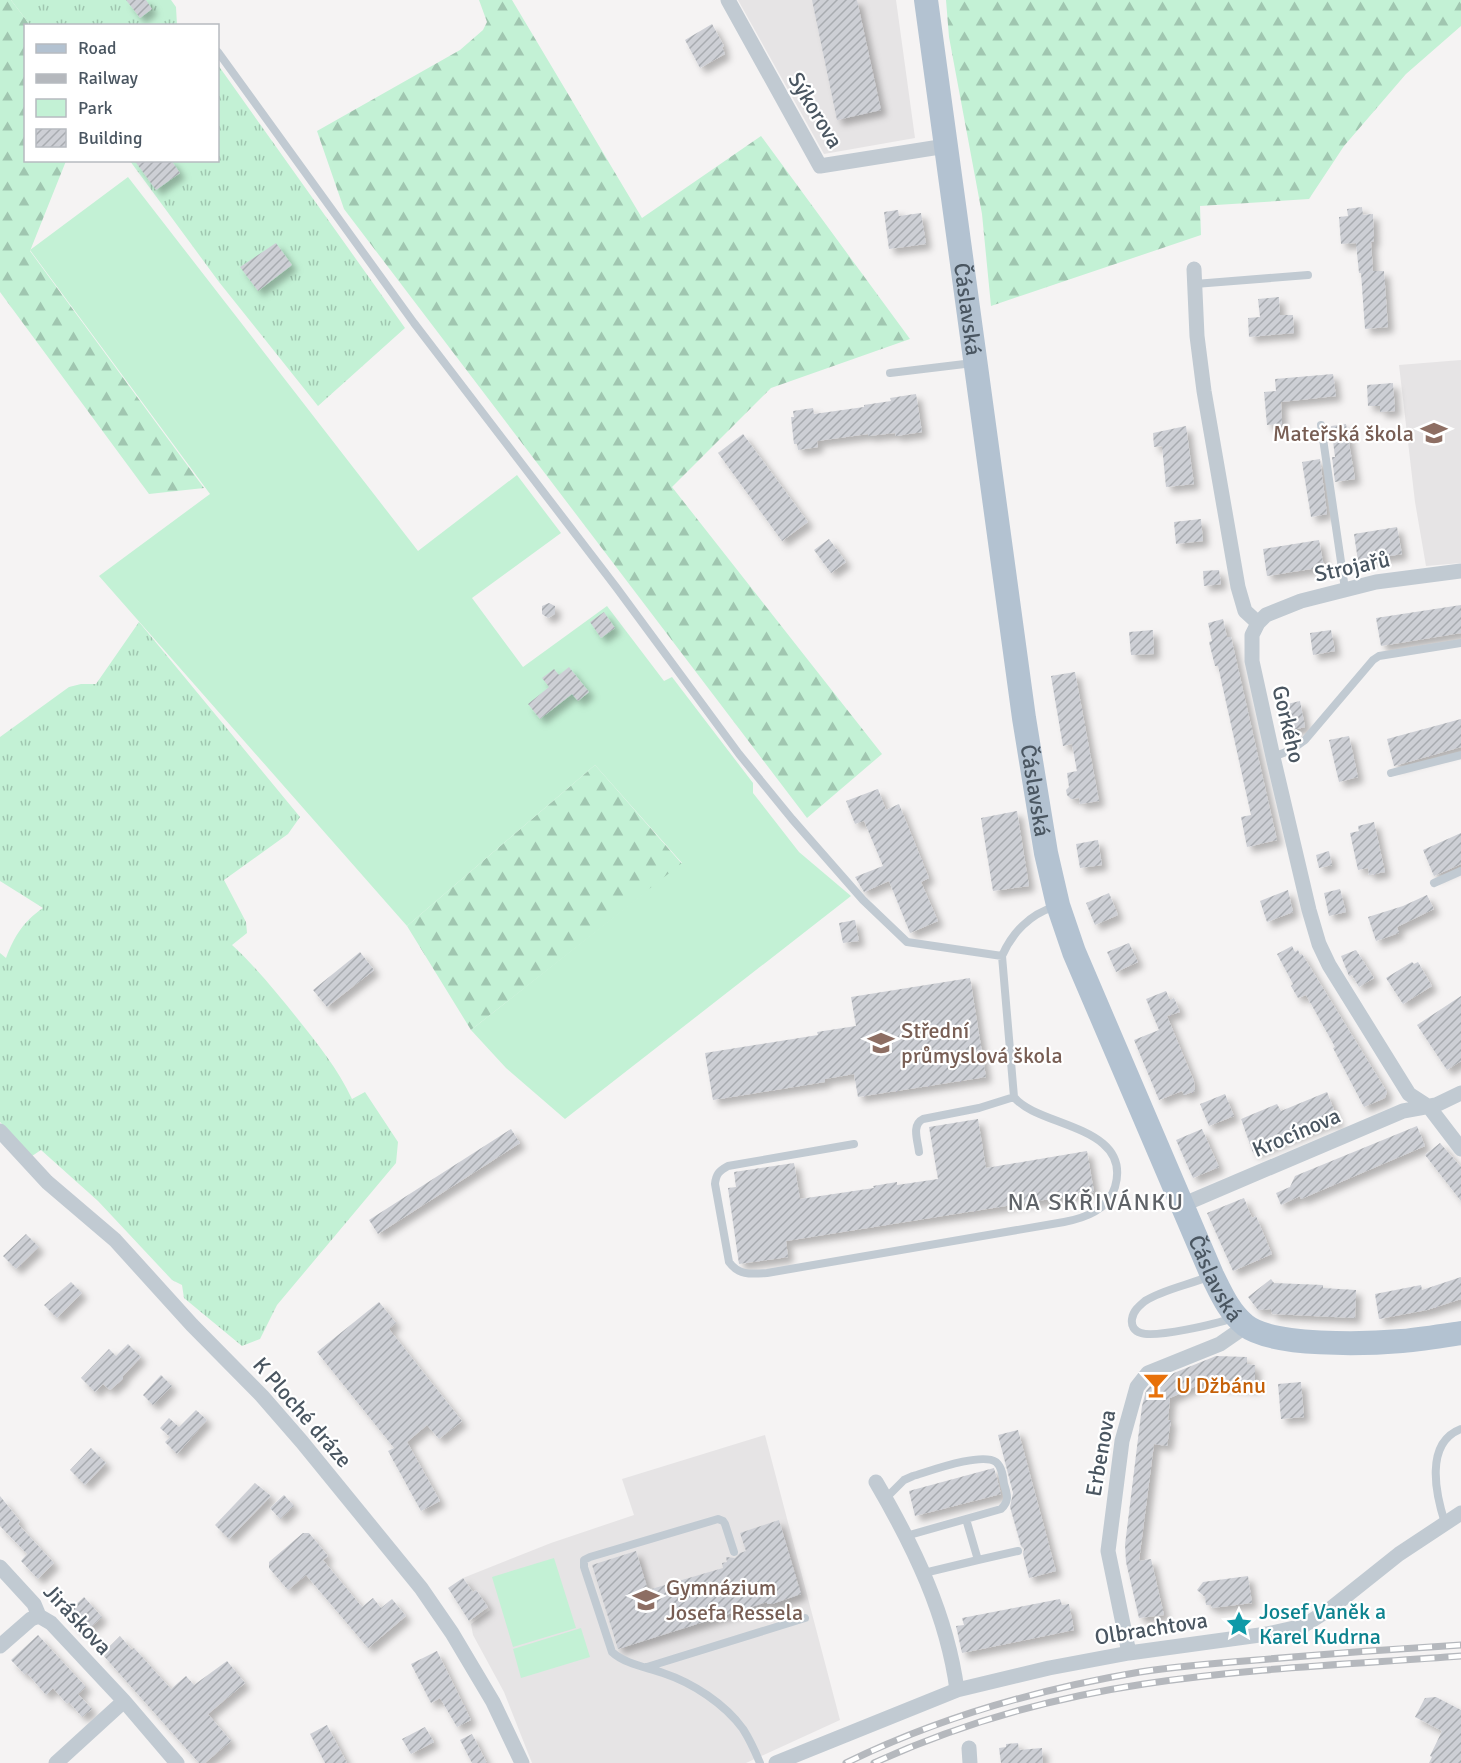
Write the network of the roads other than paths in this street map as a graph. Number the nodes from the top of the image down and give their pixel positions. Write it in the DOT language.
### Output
graph roads {
  1 [pos="728,0"];
  2 [pos="926,0"];
  3 [pos="219,53"];
  4 [pos="946,146"];
  5 [pos="1308,275"];
  6 [pos="1195,277"];
  7 [pos="974,363"];
  8 [pos="890,373"];
  9 [pos="1321,425"];
  10 [pos="1461,571"];
  11 [pos="1345,589"];
  12 [pos="1258,623"];
  13 [pos="1461,644"];
  14 [pos="1461,755"];
  15 [pos="1274,757"];
  16 [pos="1391,773"];
  17 [pos="1461,871"];
  18 [pos="1434,883"];
  19 [pos="1058,905"];
  20 [pos="1002,956"];
  21 [pos="1461,1093"];
  22 [pos="1014,1097"];
  23 [pos="1429,1107"];
  24 [pos="0,1131"];
  25 [pos="854,1144"];
  26 [pos="1461,1149"];
  27 [pos="919,1152"];
  28 [pos="1182,1205"];
  29 [pos="1212,1275"];
  30 [pos="1241,1321"];
  31 [pos="1461,1332"];
  32 [pos="1461,1429"];
  33 [pos="876,1482"];
  34 [pos="886,1498"];
  35 [pos="1461,1513"];
  36 [pos="966,1519"];
  37 [pos="1444,1523"];
  38 [pos="906,1536"];
  39 [pos="1018,1551"];
  40 [pos="734,1552"];
  41 [pos="978,1560"];
  42 [pos="0,1567"];
  43 [pos="924,1572"];
  44 [pos="39,1616"];
  45 [pos="805,1618"];
  46 [pos="0,1646"];
  47 [pos="1129,1653"];
  48 [pos="646,1667"];
  49 [pos="957,1690"];
  50 [pos="124,1701"];
  51 [pos="56,1763"];
  52 [pos="177,1763"];
  53 [pos="522,1763"];
  54 [pos="760,1763"];
  55 [pos="777,1763"];
  1 -- 4 [label="street, Sýkorova"];
  2 -- 4 [label="main road, Čáslavská"];
  3 -- 20 [label="lane"];
  4 -- 7 [label="main road, Čáslavská"];
  5 -- 6 [label="lane"];
  6 -- 12 [label="street"];
  7 -- 8 [label="lane"];
  7 -- 19 [label="main road, Čáslavská"];
  9 -- 11 [label="lane"];
  10 -- 11 [label="street, Strojařů"];
  11 -- 12 [label="street, Strojařů"];
  12 -- 15 [label="street, Gorkého"];
  13 -- 15 [label="lane"];
  14 -- 16 [label="lane"];
  15 -- 23 [label="street, Gorkého"];
  17 -- 18 [label="lane"];
  19 -- 20 [label="lane"];
  19 -- 28 [label="main road, Čáslavská"];
  20 -- 22 [label="lane"];
  21 -- 23 [label="street, Krocínova"];
  22 -- 25 [label="lane"];
  22 -- 27 [label="lane"];
  23 -- 26 [label="street, Gorkého"];
  23 -- 28 [label="street, Krocínova"];
  24 -- 53 [label="street, K Ploché dráze"];
  28 -- 29 [label="main road, Čáslavská"];
  29 -- 30 [label="main road, Čáslavská"];
  29 -- 30 [label="lane"];
  30 -- 31 [label="main road, Čáslavská"];
  30 -- 47 [label="street, Erbenova"];
  32 -- 37 [label="lane"];
  33 -- 34 [label="street"];
  34 -- 36 [label="lane"];
  34 -- 38 [label="street"];
  35 -- 37 [label="street, Olbrachtova"];
  36 -- 38 [label="lane"];
  36 -- 41 [label="lane"];
  37 -- 47 [label="street, Olbrachtova"];
  38 -- 43 [label="street"];
  39 -- 41 [label="lane"];
  40 -- 48 [label="lane"];
  41 -- 43 [label="lane"];
  42 -- 44 [label="street, Jiráskova"];
  43 -- 49 [label="street"];
  44 -- 46 [label="street"];
  44 -- 50 [label="street, Jiráskova"];
  45 -- 48 [label="lane"];
  47 -- 49 [label="street, Olbrachtova"];
  48 -- 54 [label="lane"];
  49 -- 55 [label="street, Olbrachtova"];
  50 -- 51 [label="street"];
  50 -- 52 [label="street, Jiráskova"];
}
